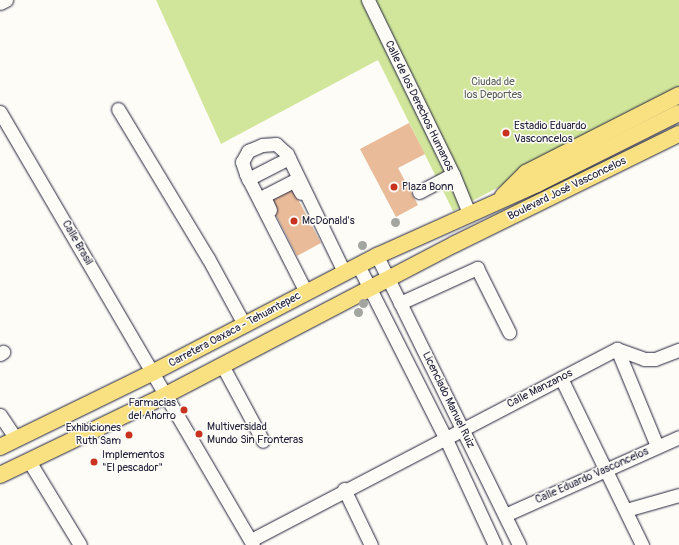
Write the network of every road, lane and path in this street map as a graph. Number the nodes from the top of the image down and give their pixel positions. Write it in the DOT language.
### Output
graph roads {
  1 [pos="6,0"];
  2 [pos="368,0"];
  3 [pos="0,3"];
  4 [pos="679,95"];
  5 [pos="118,109"];
  6 [pos="0,112"];
  7 [pos="679,114"];
  8 [pos="679,134"];
  9 [pos="289,158"];
  10 [pos="453,174"];
  11 [pos="248,179"];
  12 [pos="419,192"];
  13 [pos="501,199"];
  14 [pos="469,212"];
  15 [pos="326,234"];
  16 [pos="455,244"];
  17 [pos="283,248"];
  18 [pos="377,256"];
  19 [pos="358,265"];
  20 [pos="344,272"];
  21 [pos="388,279"];
  22 [pos="369,288"];
  23 [pos="306,292"];
  24 [pos="400,303"];
  25 [pos="244,324"];
  26 [pos="509,332"];
  27 [pos="617,349"];
  28 [pos="679,350"];
  29 [pos="222,366"];
  30 [pos="152,373"];
  31 [pos="561,378"];
  32 [pos="166,395"];
  33 [pos="0,415"];
  34 [pos="463,429"];
  35 [pos="679,437"];
  36 [pos="445,438"];
  37 [pos="16,440"];
  38 [pos="263,441"];
  39 [pos="657,446"];
  40 [pos="0,447"];
  41 [pos="29,461"];
  42 [pos="606,469"];
  43 [pos="0,475"];
  44 [pos="344,489"];
  45 [pos="679,495"];
  46 [pos="626,510"];
  47 [pos="505,515"];
  48 [pos="252,542"];
  49 [pos="80,545"];
  50 [pos="370,545"];
  51 [pos="495,545"];
  52 [pos="519,545"];
  53 [pos="642,545"];
  1 -- 3 [label="street"];
  2 -- 10 [label="street, Calle de los Derechos Humanos"];
  4 -- 13 [label="main road"];
  5 -- 25 [label="street"];
  6 -- 30 [label="street, Calle Brasil"];
  7 -- 13 [label="main road, Boulevard José Vasconcelos"];
  8 -- 16 [label="main road, Boulevard José Vasconcelos"];
  9 -- 11 [label="street"];
  9 -- 11 [label="street"];
  9 -- 15 [label="street"];
  10 -- 12 [label="street"];
  10 -- 14 [label="street, Calle de los Derechos Humanos"];
  11 -- 17 [label="street"];
  13 -- 14 [label="main road, Boulevard José Vasconcelos"];
  13 -- 16 [label="main road"];
  14 -- 18 [label="main road, Carretera Oaxaca - Tehuantepec"];
  15 -- 17 [label="street"];
  15 -- 20 [label="street"];
  16 -- 21 [label="main road"];
  17 -- 23 [label="street"];
  18 -- 19 [label="main road, Carretera Oaxaca - Tehuantepec"];
  18 -- 21 [label="street, Licenciado Manuel Ruiz"];
  19 -- 20 [label="main road, Carretera Oaxaca - Tehuantepec"];
  19 -- 22 [label="street, Licenciado Manuel Ruiz"];
  20 -- 23 [label="main road, Carretera Oaxaca - Tehuantepec"];
  21 -- 22 [label="main road"];
  21 -- 24 [label="street, Licenciado Manuel Ruiz"];
  22 -- 29 [label="main road"];
  22 -- 36 [label="street, Licenciado Manuel Ruiz"];
  23 -- 25 [label="main road, Carretera Oaxaca - Tehuantepec"];
  24 -- 26 [label="street"];
  24 -- 34 [label="street, Licenciado Manuel Ruiz"];
  25 -- 30 [label="main road, Carretera Oaxaca - Tehuantepec"];
  27 -- 28 [label="street"];
  27 -- 31 [label="street, Calle Manzanos"];
  27 -- 39 [label="street"];
  29 -- 32 [label="main road"];
  29 -- 38 [label="street"];
  30 -- 32 [label="street, Calle Brasil"];
  30 -- 37 [label="main road, Carretera Oaxaca - Tehuantepec"];
  31 -- 34 [label="street, Calle Manzanos"];
  31 -- 42 [label="street"];
  32 -- 41 [label="main road"];
  32 -- 48 [label="street"];
  33 -- 37 [label="street"];
  34 -- 36 [label="street, Calle Manzanos"];
  34 -- 47 [label="street, Licenciado Manuel Ruiz"];
  35 -- 39 [label="street, Calle Eduardo Vasconcelos"];
  36 -- 44 [label="street, Calle Manzanos"];
  36 -- 51 [label="street, Licenciado Manuel Ruiz"];
  37 -- 40 [label="main road, Carretera Oaxaca - Tehuantepec"];
  39 -- 42 [label="street, Calle Eduardo Vasconcelos"];
  41 -- 43 [label="main road"];
  41 -- 49 [label="street"];
  42 -- 46 [label="street"];
  42 -- 47 [label="street, Calle Eduardo Vasconcelos"];
  44 -- 48 [label="street"];
  44 -- 50 [label="street"];
  45 -- 46 [label="street"];
  46 -- 53 [label="street"];
  47 -- 52 [label="street, Licenciado Manuel Ruiz"];
}
